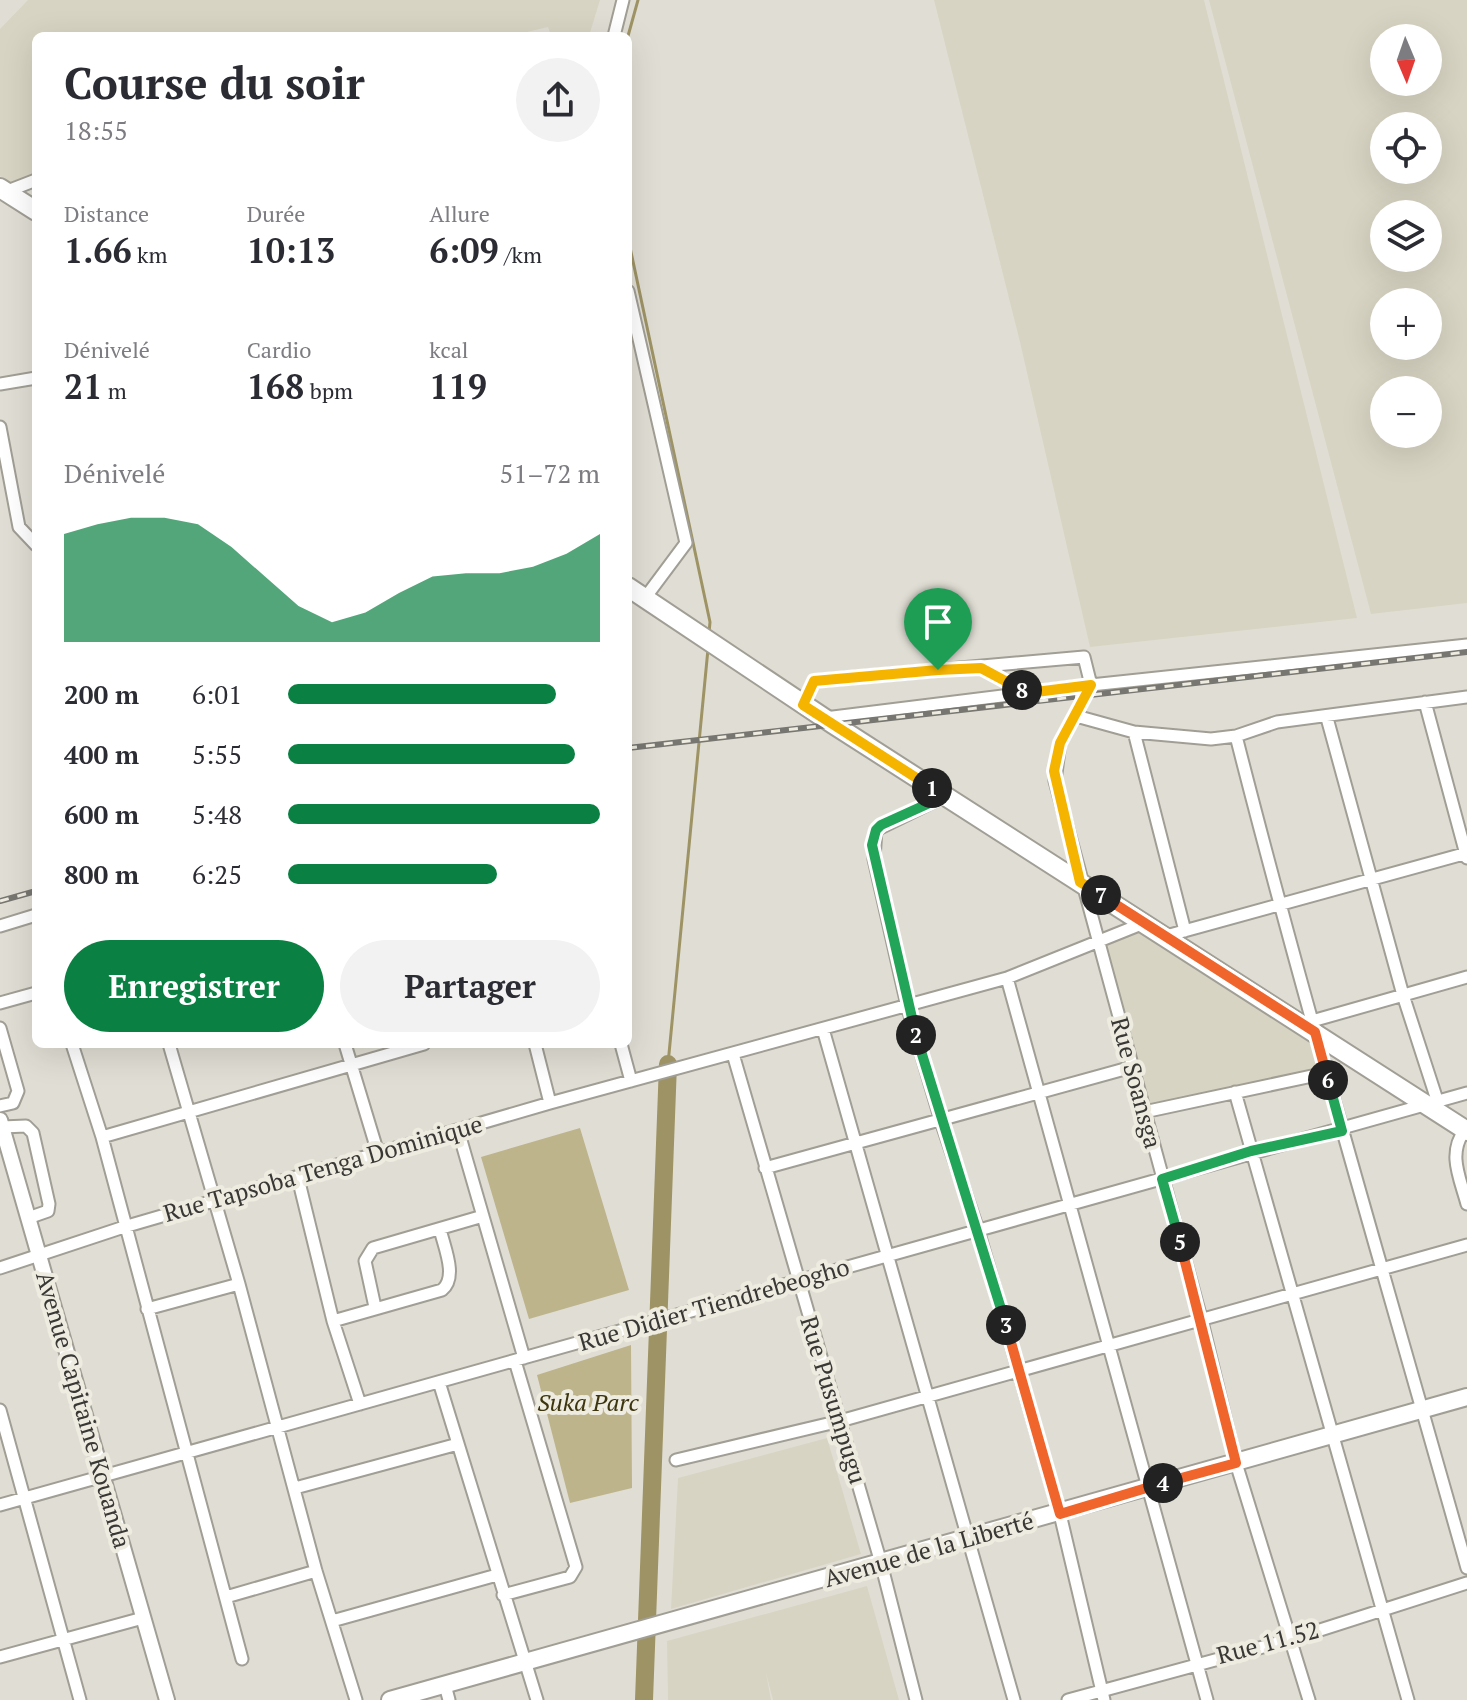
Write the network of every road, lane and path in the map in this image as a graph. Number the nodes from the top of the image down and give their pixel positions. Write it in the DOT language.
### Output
graph roads {
  1 [pos="623,0"];
  2 [pos="615,32"];
  3 [pos="32,181"];
  4 [pos="3,190"];
  5 [pos="32,208"];
  6 [pos="632,308"];
  7 [pos="32,379"];
  8 [pos="0,384"];
  9 [pos="0,427"];
  10 [pos="2,450"];
  11 [pos="32,541"];
  12 [pos="632,590"];
  13 [pos="645,598"];
  14 [pos="1467,645"];
  15 [pos="981,668"];
  16 [pos="1091,685"];
  17 [pos="1028,693"];
  18 [pos="1467,697"];
  19 [pos="1425,702"];
  20 [pos="803,705"];
  21 [pos="1076,716"];
  22 [pos="824,718"];
  23 [pos="1327,718"];
  24 [pos="1134,732"];
  25 [pos="1236,736"];
  26 [pos="945,796"];
  27 [pos="1467,855"];
  28 [pos="1371,878"];
  29 [pos="1080,882"];
  30 [pos="1279,904"];
  31 [pos="32,916"];
  32 [pos="1144,923"];
  33 [pos="0,926"];
  34 [pos="1185,931"];
  35 [pos="1166,936"];
  36 [pos="1097,944"];
  37 [pos="1467,977"];
  38 [pos="1007,978"];
  39 [pos="32,994"];
  40 [pos="1403,995"];
  41 [pos="0,1003"];
  42 [pos="907,1005"];
  43 [pos="1314,1027"];
  44 [pos="0,1028"];
  45 [pos="823,1029"];
  46 [pos="73,1048"];
  47 [pos="170,1048"];
  48 [pos="346,1048"];
  49 [pos="396,1048"];
  50 [pos="536,1048"];
  51 [pos="622,1048"];
  52 [pos="733,1054"];
  53 [pos="351,1065"];
  54 [pos="1132,1067"];
  55 [pos="1326,1073"];
  56 [pos="631,1081"];
  57 [pos="1235,1092"];
  58 [pos="1467,1093"];
  59 [pos="1040,1094"];
  60 [pos="550,1103"];
  61 [pos="1433,1104"];
  62 [pos="0,1106"];
  63 [pos="1144,1112"];
  64 [pos="188,1114"];
  65 [pos="941,1121"];
  66 [pos="1,1124"];
  67 [pos="458,1130"];
  68 [pos="1342,1131"];
  69 [pos="1466,1131"];
  70 [pos="102,1137"];
  71 [pos="856,1143"];
  72 [pos="1251,1151"];
  73 [pos="378,1153"];
  74 [pos="765,1168"];
  75 [pos="298,1178"];
  76 [pos="1162,1179"];
  77 [pos="213,1201"];
  78 [pos="1467,1204"];
  79 [pos="1070,1205"];
  80 [pos="483,1216"];
  81 [pos="28,1218"];
  82 [pos="124,1227"];
  83 [pos="440,1229"];
  84 [pos="978,1230"];
  85 [pos="1467,1245"];
  86 [pos="39,1255"];
  87 [pos="886,1256"];
  88 [pos="0,1268"];
  89 [pos="1385,1270"];
  90 [pos="797,1283"];
  91 [pos="239,1284"];
  92 [pos="1292,1294"];
  93 [pos="375,1307"];
  94 [pos="147,1309"];
  95 [pos="333,1321"];
  96 [pos="1202,1322"];
  97 [pos="1110,1347"];
  98 [pos="520,1360"];
  99 [pos="1019,1372"];
  100 [pos="439,1382"];
  101 [pos="926,1397"];
  102 [pos="1467,1397"];
  103 [pos="360,1404"];
  104 [pos="0,1410"];
  105 [pos="1423,1410"];
  106 [pos="840,1421"];
  107 [pos="279,1427"];
  108 [pos="1331,1435"];
  109 [pos="458,1444"];
  110 [pos="185,1451"];
  111 [pos="676,1460"];
  112 [pos="1236,1463"];
  113 [pos="102,1475"];
  114 [pos="295,1488"];
  115 [pos="1147,1488"];
  116 [pos="26,1498"];
  117 [pos="0,1505"];
  118 [pos="1060,1514"];
  119 [pos="969,1539"];
  120 [pos="881,1563"];
  121 [pos="1467,1568"];
  122 [pos="316,1571"];
  123 [pos="497,1575"];
  124 [pos="1467,1583"];
  125 [pos="503,1595"];
  126 [pos="226,1597"];
  127 [pos="1382,1610"];
  128 [pos="143,1618"];
  129 [pos="332,1621"];
  130 [pos="1292,1639"];
  131 [pos="65,1640"];
  132 [pos="0,1657"];
  133 [pos="242,1659"];
  134 [pos="526,1662"];
  135 [pos="1197,1663"];
  136 [pos="447,1692"];
  137 [pos="1103,1695"];
  138 [pos="80,1700"];
  139 [pos="167,1700"];
  140 [pos="356,1700"];
  141 [pos="390,1700"];
  142 [pos="537,1700"];
  143 [pos="916,1700"];
  144 [pos="1014,1700"];
  145 [pos="1068,1700"];
  146 [pos="1207,1700"];
  147 [pos="1309,1700"];
  148 [pos="1408,1700"];
  1 -- 2 [label="street"];
  3 -- 4 [label="street"];
  4 -- 5 [label="main road"];
  6 -- 13 [label="street"];
  7 -- 8 [label="street"];
  9 -- 10 [label="street"];
  10 -- 11 [label="street"];
  12 -- 13 [label="main road"];
  13 -- 20 [label="main road"];
  14 -- 16 [label="street"];
  15 -- 16 [label="street"];
  15 -- 17 [label="street"];
  15 -- 20 [label="street"];
  16 -- 17 [label="street"];
  16 -- 21 [label="street, Rue Soansga"];
  17 -- 22 [label="street"];
  18 -- 19 [label="street"];
  19 -- 23 [label="street"];
  19 -- 27 [label="street"];
  20 -- 22 [label="main road"];
  21 -- 24 [label="street"];
  21 -- 29 [label="street, Rue Soansga"];
  22 -- 26 [label="main road"];
  23 -- 25 [label="street"];
  23 -- 28 [label="street"];
  24 -- 25 [label="street"];
  24 -- 34 [label="street"];
  25 -- 30 [label="street"];
  26 -- 29 [label="main road"];
  26 -- 42 [label="street"];
  27 -- 28 [label="street"];
  28 -- 30 [label="street"];
  28 -- 40 [label="street"];
  29 -- 32 [label="main road"];
  29 -- 36 [label="street, Rue Soansga"];
  30 -- 34 [label="street"];
  30 -- 43 [label="street"];
  31 -- 33 [label="street"];
  32 -- 35 [label="main road"];
  32 -- 36 [label="street, Rue Tapsoba Tenga Dominique"];
  34 -- 35 [label="street"];
  35 -- 43 [label="main road"];
  36 -- 38 [label="street, Rue Tapsoba Tenga Dominique"];
  36 -- 54 [label="street, Rue Soansga"];
  37 -- 40 [label="street"];
  38 -- 42 [label="street, Rue Tapsoba Tenga Dominique"];
  38 -- 59 [label="street"];
  39 -- 41 [label="street"];
  40 -- 43 [label="street"];
  40 -- 61 [label="street"];
  42 -- 45 [label="street, Rue Tapsoba Tenga Dominique"];
  42 -- 65 [label="street"];
  43 -- 55 [label="street"];
  43 -- 61 [label="main road"];
  44 -- 62 [label="street"];
  45 -- 52 [label="street, Rue Tapsoba Tenga Dominique"];
  45 -- 71 [label="street"];
  46 -- 70 [label="street"];
  47 -- 64 [label="street"];
  48 -- 53 [label="street"];
  49 -- 53 [label="street"];
  50 -- 60 [label="street"];
  51 -- 56 [label="street"];
  52 -- 56 [label="street, Rue Tapsoba Tenga Dominique"];
  52 -- 74 [label="street, Rue Pusumpugu"];
  53 -- 64 [label="street"];
  53 -- 73 [label="street"];
  54 -- 59 [label="street"];
  54 -- 63 [label="street, Rue Soansga"];
  55 -- 57 [label="street"];
  55 -- 68 [label="street"];
  56 -- 60 [label="street, Rue Tapsoba Tenga Dominique"];
  57 -- 63 [label="street"];
  57 -- 72 [label="street"];
  58 -- 61 [label="street, Rue Didier Tiendrebeogho"];
  59 -- 65 [label="street"];
  59 -- 79 [label="street"];
  60 -- 67 [label="street, Rue Tapsoba Tenga Dominique"];
  61 -- 68 [label="street, Rue Didier Tiendrebeogho"];
  61 -- 69 [label="main road"];
  63 -- 76 [label="street, Rue Soansga"];
  64 -- 70 [label="street"];
  64 -- 77 [label="street"];
  65 -- 71 [label="street"];
  65 -- 84 [label="street"];
  66 -- 81 [label="street, Avenue Capitaine Kouanda"];
  66 -- 81 [label="street"];
  67 -- 73 [label="street, Rue Tapsoba Tenga Dominique"];
  67 -- 80 [label="street"];
  68 -- 72 [label="street, Rue Didier Tiendrebeogho"];
  68 -- 89 [label="street"];
  69 -- 78 [label="street"];
  70 -- 82 [label="street"];
  71 -- 74 [label="street"];
  71 -- 87 [label="street"];
  72 -- 76 [label="street, Rue Didier Tiendrebeogho"];
  72 -- 92 [label="street"];
  73 -- 75 [label="street, Rue Tapsoba Tenga Dominique"];
  74 -- 90 [label="street, Rue Pusumpugu"];
  75 -- 77 [label="street, Rue Tapsoba Tenga Dominique"];
  75 -- 95 [label="street"];
  76 -- 79 [label="street, Rue Didier Tiendrebeogho"];
  76 -- 96 [label="street, Rue Soansga"];
  77 -- 82 [label="street, Rue Tapsoba Tenga Dominique"];
  77 -- 91 [label="street"];
  79 -- 84 [label="street, Rue Didier Tiendrebeogho"];
  79 -- 97 [label="street"];
  80 -- 83 [label="street"];
  80 -- 98 [label="street"];
  81 -- 86 [label="street, Avenue Capitaine Kouanda"];
  82 -- 86 [label="street, Rue Tapsoba Tenga Dominique"];
  82 -- 94 [label="street"];
  83 -- 93 [label="street"];
  83 -- 93 [label="street"];
  84 -- 87 [label="street, Rue Didier Tiendrebeogho"];
  84 -- 99 [label="street"];
  85 -- 89 [label="street"];
  86 -- 88 [label="street, Rue Tapsoba Tenga Dominique"];
  86 -- 113 [label="street, Avenue Capitaine Kouanda"];
  87 -- 90 [label="street, Rue Didier Tiendrebeogho"];
  87 -- 101 [label="street"];
  89 -- 92 [label="street"];
  89 -- 105 [label="street"];
  90 -- 98 [label="street, Rue Didier Tiendrebeogho"];
  90 -- 106 [label="street, Rue Pusumpugu"];
  91 -- 94 [label="street"];
  91 -- 107 [label="street"];
  92 -- 96 [label="street"];
  92 -- 108 [label="street"];
  93 -- 95 [label="street"];
  94 -- 110 [label="street"];
  95 -- 103 [label="street"];
  96 -- 97 [label="street"];
  96 -- 112 [label="street, Rue Soansga"];
  97 -- 99 [label="street"];
  97 -- 115 [label="street"];
  98 -- 100 [label="street, Rue Didier Tiendrebeogho"];
  98 -- 125 [label="street"];
  99 -- 101 [label="street"];
  99 -- 118 [label="street"];
  100 -- 103 [label="street, Rue Didier Tiendrebeogho"];
  100 -- 109 [label="street"];
  101 -- 106 [label="street"];
  101 -- 119 [label="street"];
  102 -- 105 [label="main road, Avenue de la Liberté"];
  103 -- 107 [label="street, Rue Didier Tiendrebeogho"];
  104 -- 116 [label="street"];
  105 -- 108 [label="main road, Avenue de la Liberté"];
  105 -- 121 [label="street"];
  106 -- 111 [label="street"];
  106 -- 120 [label="street, Rue Pusumpugu"];
  107 -- 110 [label="street, Rue Didier Tiendrebeogho"];
  107 -- 114 [label="street"];
  108 -- 112 [label="main road, Avenue de la Liberté"];
  108 -- 127 [label="street"];
  109 -- 114 [label="street"];
  109 -- 123 [label="street"];
  110 -- 113 [label="street, Rue Didier Tiendrebeogho"];
  110 -- 126 [label="street"];
  112 -- 115 [label="main road, Avenue de la Liberté"];
  112 -- 130 [label="street, Rue Soansga"];
  113 -- 116 [label="street, Rue Didier Tiendrebeogho"];
  113 -- 128 [label="street, Avenue Capitaine Kouanda"];
  114 -- 122 [label="street"];
  115 -- 118 [label="main road, Avenue de la Liberté"];
  115 -- 135 [label="street"];
  116 -- 117 [label="street, Rue Didier Tiendrebeogho"];
  116 -- 131 [label="street"];
  118 -- 119 [label="main road, Avenue de la Liberté"];
  118 -- 137 [label="street"];
  119 -- 120 [label="main road, Avenue de la Liberté"];
  119 -- 144 [label="street"];
  120 -- 134 [label="main road, Avenue de la Liberté"];
  120 -- 143 [label="street, Rue Pusumpugu"];
  122 -- 126 [label="street"];
  122 -- 129 [label="street"];
  123 -- 125 [label="street"];
  123 -- 129 [label="street"];
  124 -- 127 [label="street, Rue 11.52"];
  125 -- 134 [label="street"];
  126 -- 133 [label="street"];
  127 -- 130 [label="street, Rue 11.52"];
  127 -- 148 [label="street"];
  128 -- 131 [label="street"];
  128 -- 139 [label="street, Avenue Capitaine Kouanda"];
  129 -- 140 [label="street"];
  130 -- 135 [label="street, Rue 11.52"];
  130 -- 147 [label="street, Rue Soansga"];
  131 -- 132 [label="street"];
  131 -- 138 [label="street"];
  134 -- 136 [label="main road, Avenue de la Liberté"];
  134 -- 142 [label="street"];
  135 -- 137 [label="street, Rue 11.52"];
  135 -- 146 [label="street"];
  136 -- 141 [label="main road, Avenue de la Liberté"];
  137 -- 145 [label="street, Rue 11.52"];
}
